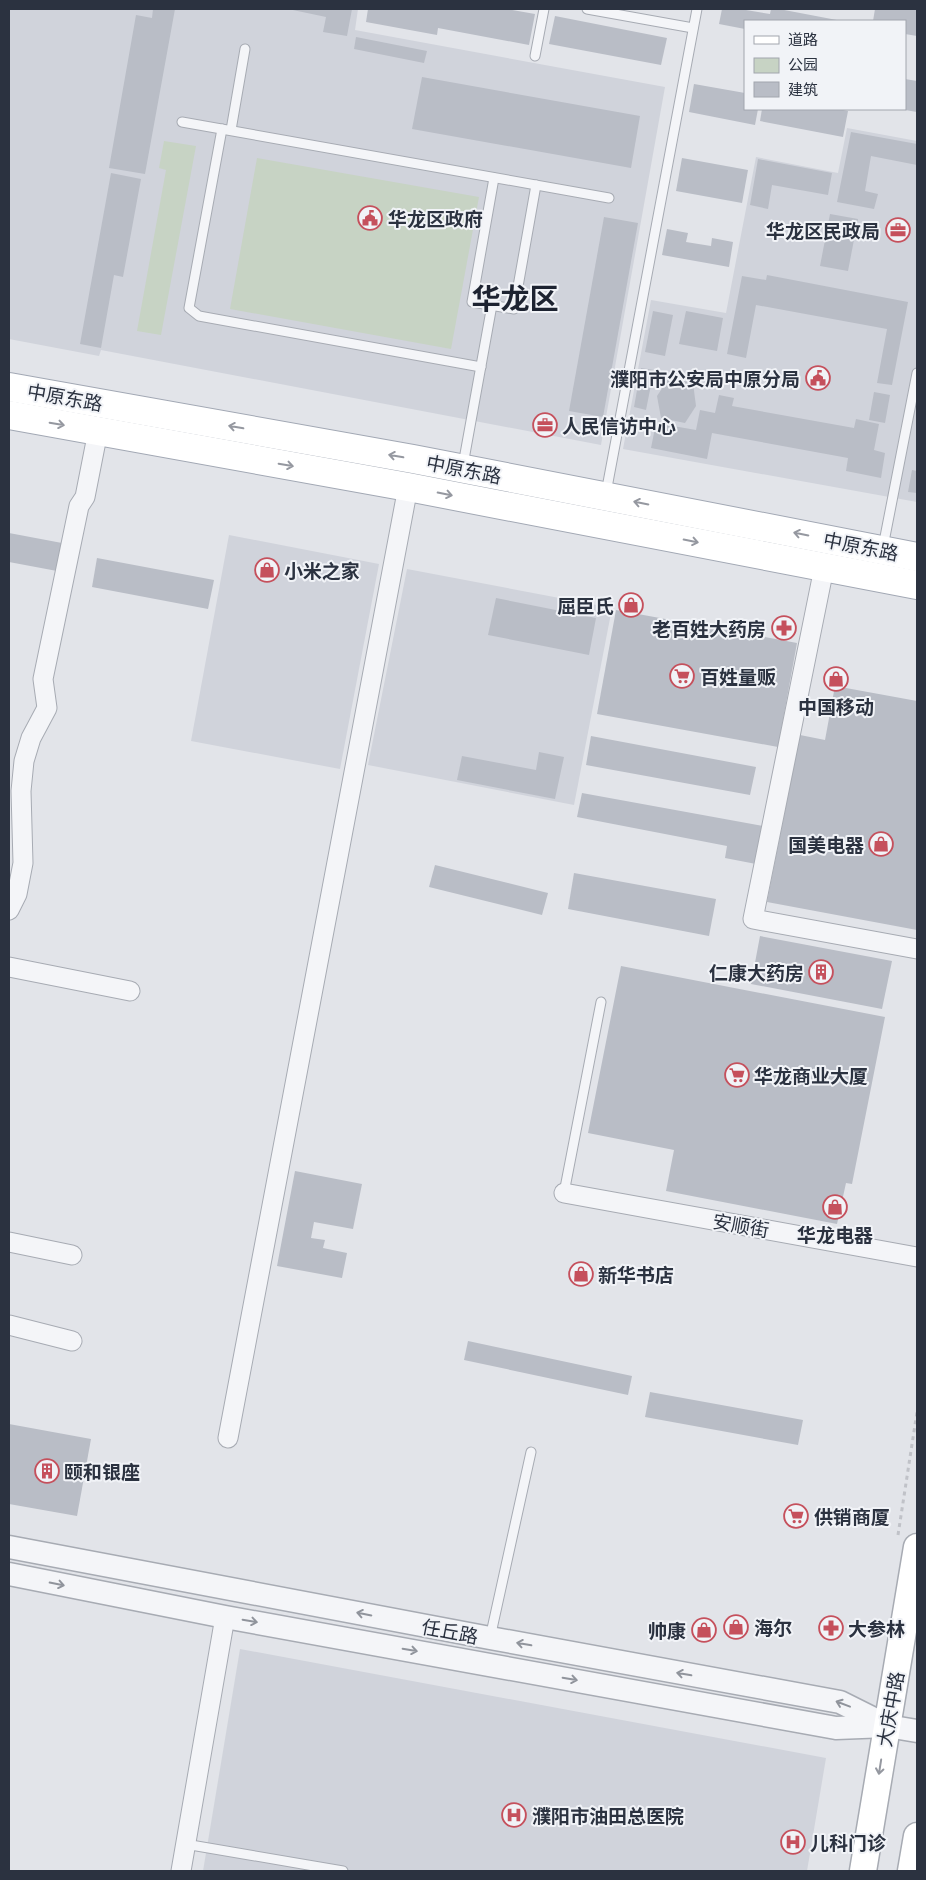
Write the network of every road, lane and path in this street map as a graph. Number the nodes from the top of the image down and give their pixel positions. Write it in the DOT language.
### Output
graph roads {
  1 [pos="544,9"];
  2 [pos="587,9"];
  3 [pos="697,9"];
  4 [pos="693,28"];
  5 [pos="245,49"];
  6 [pos="535,56"];
  7 [pos="182,122"];
  8 [pos="226,130"];
  9 [pos="494,178"];
  10 [pos="536,185"];
  11 [pos="609,198"];
  12 [pos="492,305"];
  13 [pos="481,367"];
  14 [pos="917,373"];
  15 [pos="9,387"];
  16 [pos="9,415"];
  17 [pos="98,431"];
  18 [pos="463,468"];
  19 [pos="408,487"];
  20 [pos="605,496"];
  21 [pos="882,550"];
  22 [pos="917,557"];
  23 [pos="824,568"];
  24 [pos="905,583"];
  25 [pos="917,597"];
  26 [pos="9,910"];
  27 [pos="917,949"];
  28 [pos="9,967"];
  29 [pos="130,990"];
  30 [pos="601,1002"];
  31 [pos="564,1193"];
  32 [pos="9,1242"];
  33 [pos="72,1255"];
  34 [pos="917,1257"];
  35 [pos="9,1325"];
  36 [pos="72,1341"];
  37 [pos="917,1412"];
  38 [pos="228,1438"];
  39 [pos="530,1452"];
  40 [pos="907,1543"];
  41 [pos="9,1547"];
  42 [pos="9,1574"];
  43 [pos="225,1617"];
  44 [pos="490,1638"];
  45 [pos="887,1726"];
  46 [pos="917,1731"];
  47 [pos="917,1836"];
  48 [pos="185,1844"];
  49 [pos="181,1871"];
  50 [pos="342,1871"];
  51 [pos="862,1871"];
  52 [pos="911,1871"];
  1 -- 6 [label="lane"];
  2 -- 4 [label="lane"];
  3 -- 4 [label="lane"];
  4 -- 20 [label="lane"];
  5 -- 8 [label="lane"];
  7 -- 8 [label="lane"];
  8 -- 9 [label="lane"];
  8 -- 13 [label="lane"];
  9 -- 10 [label="lane"];
  9 -- 12 [label="lane"];
  10 -- 11 [label="lane"];
  10 -- 12 [label="lane"];
  12 -- 13 [label="lane"];
  13 -- 18 [label="lane"];
  14 -- 21 [label="lane"];
  18 -- 15 [label="main road, 中原东路, one-way"];
  16 -- 17 [label="main road, 中原东路, one-way"];
  17 -- 19 [label="main road, 中原东路, one-way"];
  17 -- 26 [label="street"];
  18 -- 20 [label="main road, 中原东路"];
  19 -- 23 [label="main road, 中原东路, one-way"];
  19 -- 38 [label="street"];
  21 -- 20 [label="main road, 中原东路, one-way"];
  21 -- 22 [label="main road, 中原东路"];
  23 -- 24 [label="main road, 中原东路"];
  23 -- 27 [label="street"];
  24 -- 25 [label="main road"];
  28 -- 29 [label="street"];
  30 -- 31 [label="lane"];
  31 -- 34 [label="street, 安顺街"];
  32 -- 33 [label="street"];
  35 -- 36 [label="street"];
  37 -- 40 [label="path"];
  39 -- 44 [label="lane"];
  40 -- 45 [label="main road, 大庆中路"];
  44 -- 41 [label="street, 任丘路, one-way"];
  42 -- 43 [label="street, 任丘路, one-way"];
  43 -- 45 [label="street, 任丘路, one-way"];
  43 -- 48 [label="street"];
  45 -- 44 [label="street, 任丘路, one-way"];
  45 -- 46 [label="street, 任丘路"];
  45 -- 51 [label="main road, 大庆中路, one-way"];
  47 -- 52 [label="main road"];
  48 -- 49 [label="street"];
  48 -- 50 [label="lane"];
}
